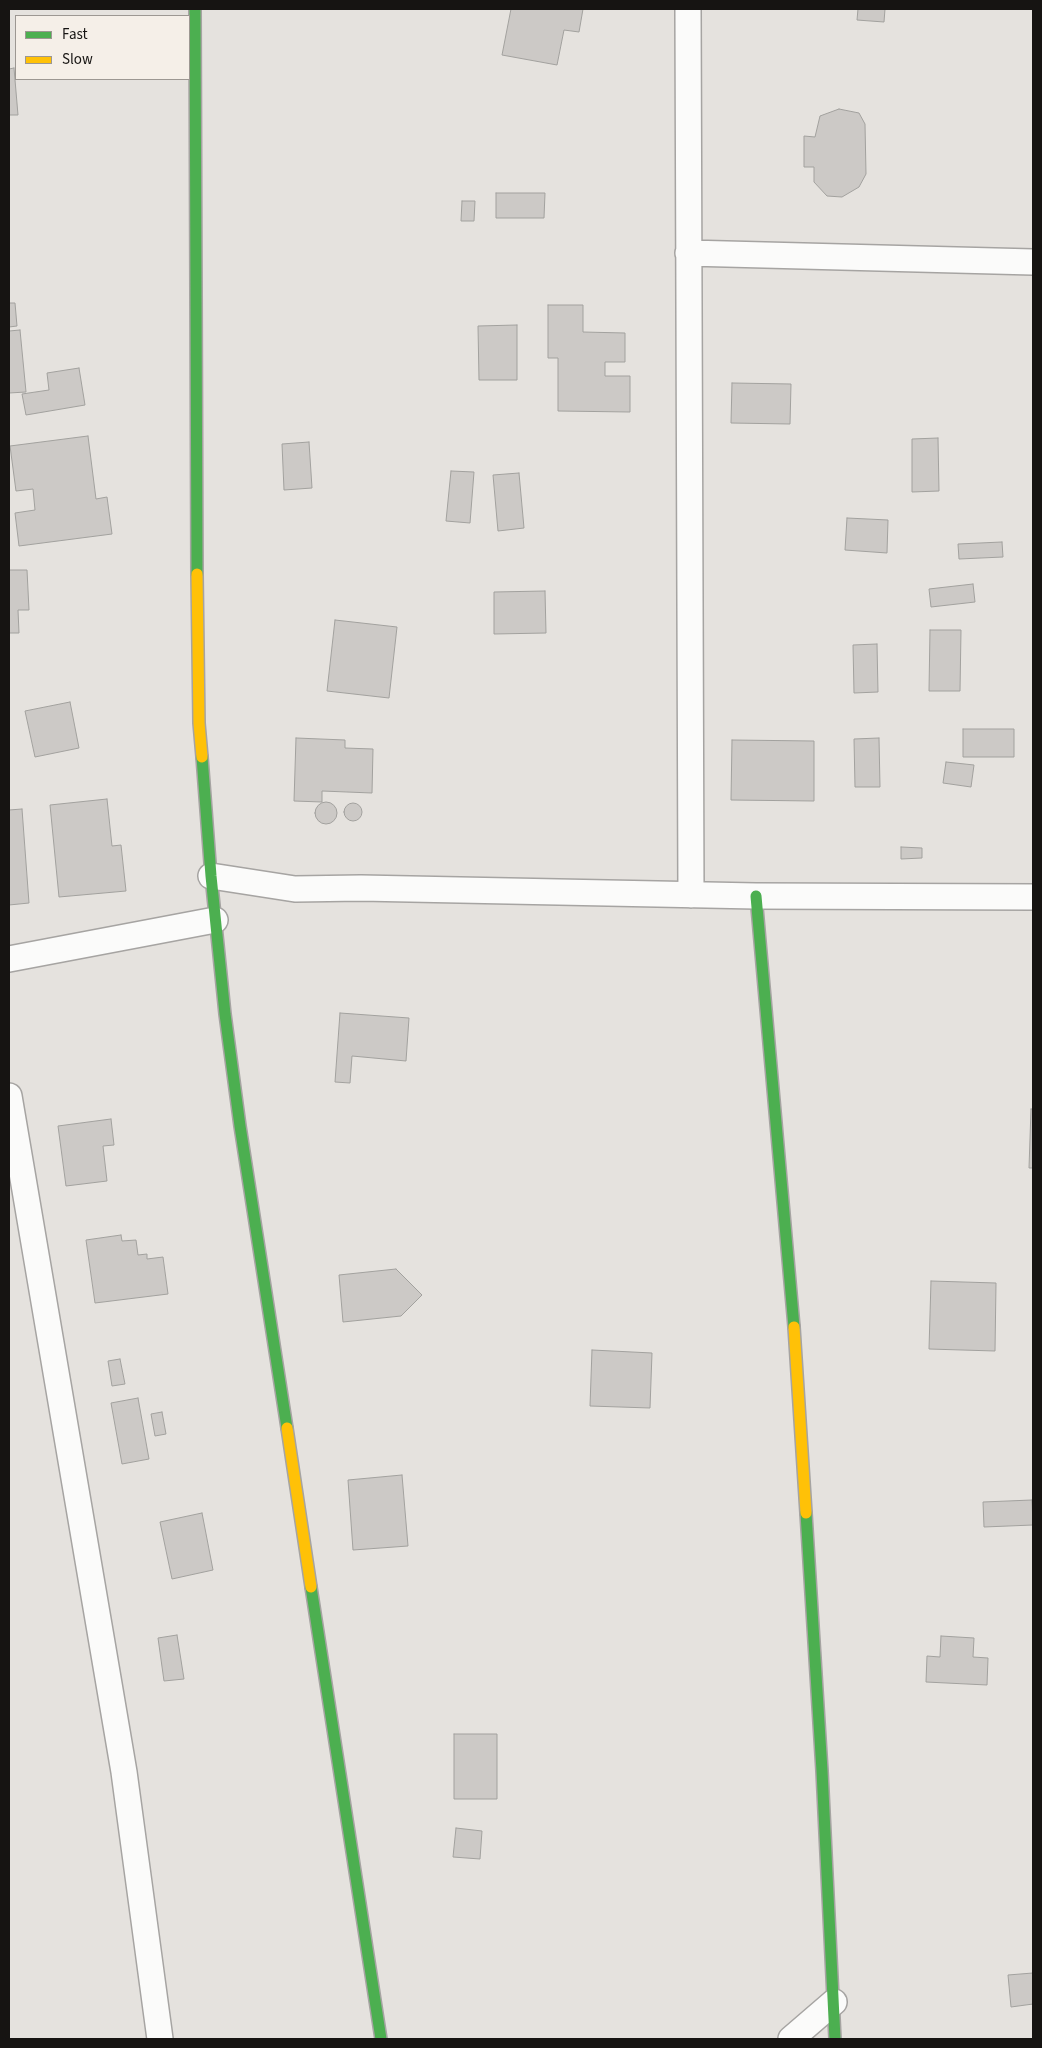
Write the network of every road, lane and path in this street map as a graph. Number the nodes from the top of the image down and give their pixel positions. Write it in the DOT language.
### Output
graph roads {
  1 [pos="195,9"];
  2 [pos="688,9"];
  3 [pos="688,253"];
  4 [pos="1033,262"];
  5 [pos="211,876"];
  6 [pos="691,895"];
  7 [pos="756,896"];
  8 [pos="1033,897"];
  9 [pos="215,920"];
  10 [pos="9,959"];
  11 [pos="9,1096"];
  12 [pos="834,2002"];
  13 [pos="160,2039"];
  14 [pos="381,2039"];
  15 [pos="791,2039"];
  16 [pos="835,2039"];
  1 -- 5 [label="street"];
  2 -- 3 [label="street"];
  3 -- 4 [label="street"];
  3 -- 6 [label="street"];
  5 -- 6 [label="street"];
  5 -- 9 [label="street"];
  6 -- 7 [label="street"];
  7 -- 8 [label="street"];
  7 -- 12 [label="street"];
  9 -- 10 [label="street"];
  9 -- 14 [label="street"];
  11 -- 13 [label="street"];
  12 -- 15 [label="street"];
  12 -- 16 [label="street"];
}
